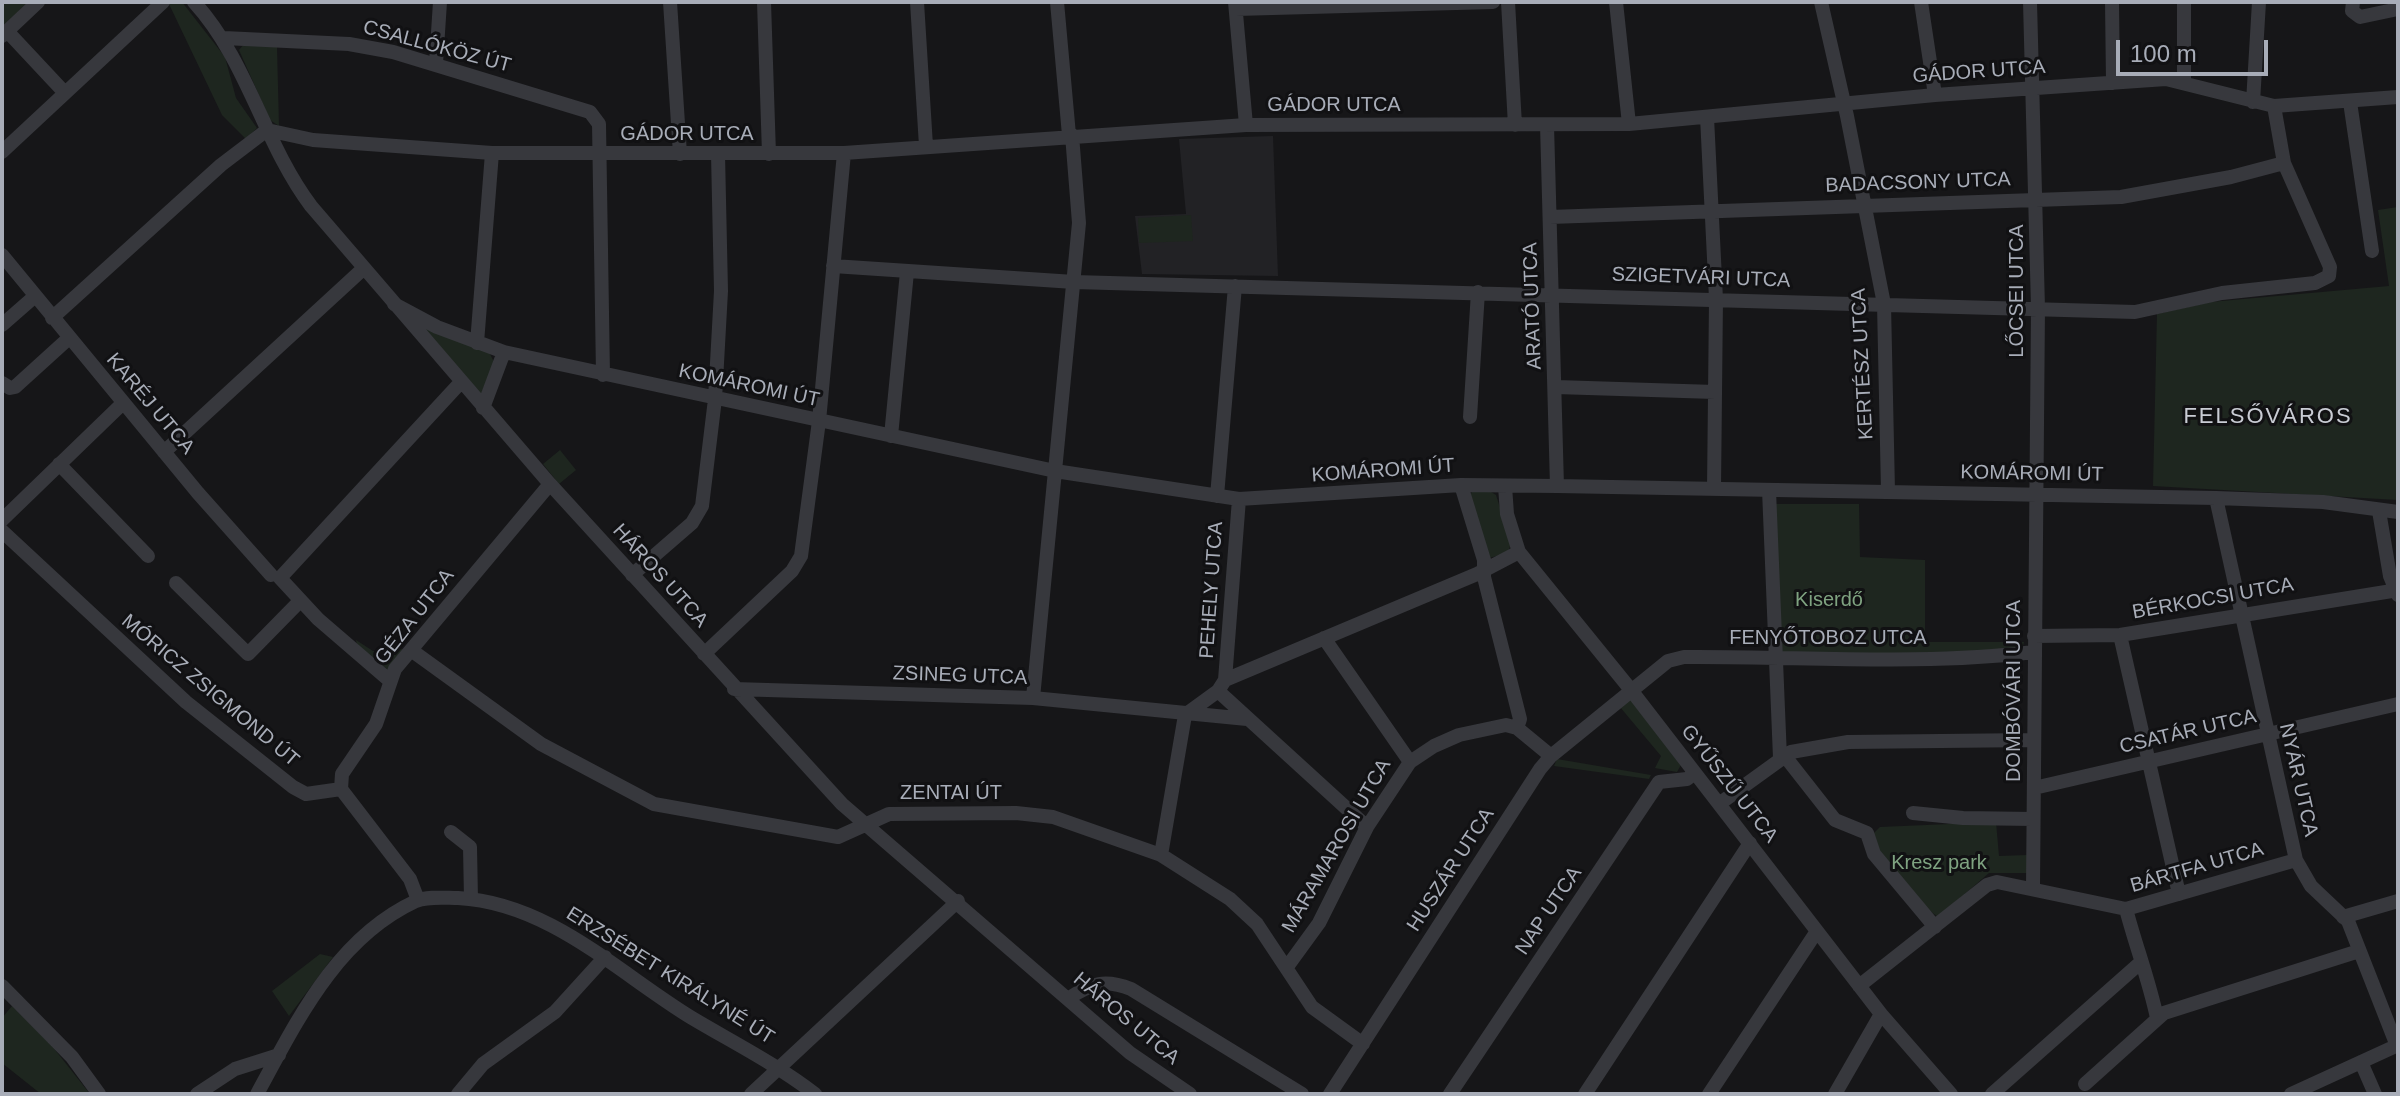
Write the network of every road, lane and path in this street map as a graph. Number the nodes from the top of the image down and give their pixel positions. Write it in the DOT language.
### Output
graph roads {
  1 [pos="38,2"];
  2 [pos="163,2"];
  3 [pos="194,2"];
  4 [pos="440,2"];
  5 [pos="670,2"];
  6 [pos="764,2"];
  7 [pos="917,2"];
  8 [pos="1057,2"];
  9 [pos="1493,2"];
  10 [pos="1508,2"];
  11 [pos="1616,2"];
  12 [pos="1821,2"];
  13 [pos="1921,2"];
  14 [pos="2030,2"];
  15 [pos="2112,2"];
  16 [pos="2184,2"];
  17 [pos="2259,2"];
  18 [pos="1236,5"];
  19 [pos="2352,6"];
  20 [pos="2398,9"];
  21 [pos="4,34"];
  22 [pos="224,38"];
  23 [pos="436,63"];
  24 [pos="2184,81"];
  25 [pos="2113,83"];
  26 [pos="2032,87"];
  27 [pos="65,93"];
  28 [pos="1935,95"];
  29 [pos="2398,97"];
  30 [pos="2253,102"];
  31 [pos="2350,102"];
  32 [pos="1845,103"];
  33 [pos="2274,106"];
  34 [pos="1707,117"];
  35 [pos="1629,124"];
  36 [pos="1246,125"];
  37 [pos="1515,125"];
  38 [pos="1547,125"];
  39 [pos="267,130"];
  40 [pos="1070,135"];
  41 [pos="926,146"];
  42 [pos="2,152"];
  43 [pos="492,153"];
  44 [pos="844,153"];
  45 [pos="680,154"];
  46 [pos="718,154"];
  47 [pos="769,154"];
  48 [pos="599,155"];
  49 [pos="2284,163"];
  50 [pos="2037,200"];
  51 [pos="1864,205"];
  52 [pos="1711,209"];
  53 [pos="1550,217"];
  54 [pos="2372,251"];
  55 [pos="2,255"];
  56 [pos="833,266"];
  57 [pos="364,268"];
  58 [pos="907,272"];
  59 [pos="1074,282"];
  60 [pos="1235,286"];
  61 [pos="1478,292"];
  62 [pos="1552,293"];
  63 [pos="34,297"];
  64 [pos="1716,299"];
  65 [pos="394,304"];
  66 [pos="1884,304"];
  67 [pos="2038,308"];
  68 [pos="52,318"];
  69 [pos="2,325"];
  70 [pos="69,338"];
  71 [pos="477,343"];
  72 [pos="504,352"];
  73 [pos="603,375"];
  74 [pos="461,382"];
  75 [pos="2,383"];
  76 [pos="1556,387"];
  77 [pos="1715,392"];
  78 [pos="715,399"];
  79 [pos="123,403"];
  80 [pos="483,408"];
  81 [pos="1470,417"];
  82 [pos="819,421"];
  83 [pos="891,436"];
  84 [pos="164,452"];
  85 [pos="59,464"];
  86 [pos="1055,471"];
  87 [pos="550,484"];
  88 [pos="1461,485"];
  89 [pos="1505,486"];
  90 [pos="1557,486"];
  91 [pos="1714,489"];
  92 [pos="1769,490"];
  93 [pos="1888,491"];
  94 [pos="2034,494"];
  95 [pos="1217,496"];
  96 [pos="2216,498"];
  97 [pos="1239,499"];
  98 [pos="2379,511"];
  99 [pos="2398,512"];
  100 [pos="2,520"];
  101 [pos="2,531"];
  102 [pos="1519,552"];
  103 [pos="148,556"];
  104 [pos="1484,569"];
  105 [pos="632,575"];
  106 [pos="276,576"];
  107 [pos="176,583"];
  108 [pos="2397,592"];
  109 [pos="300,601"];
  110 [pos="2240,615"];
  111 [pos="2120,635"];
  112 [pos="2034,636"];
  113 [pos="1324,638"];
  114 [pos="411,650"];
  115 [pos="2034,652"];
  116 [pos="704,654"];
  117 [pos="1774,656"];
  118 [pos="390,681"];
  119 [pos="1222,686"];
  120 [pos="734,689"];
  121 [pos="1631,690"];
  122 [pos="1033,698"];
  123 [pos="2398,704"];
  124 [pos="1185,715"];
  125 [pos="1247,719"];
  126 [pos="1517,728"];
  127 [pos="2267,735"];
  128 [pos="2034,740"];
  129 [pos="1551,756"];
  130 [pos="1782,756"];
  131 [pos="1410,762"];
  132 [pos="2149,762"];
  133 [pos="1695,773"];
  134 [pos="2034,788"];
  135 [pos="341,789"];
  136 [pos="1719,804"];
  137 [pos="1913,813"];
  138 [pos="2033,819"];
  139 [pos="864,824"];
  140 [pos="1367,827"];
  141 [pos="451,832"];
  142 [pos="1750,843"];
  143 [pos="1161,855"];
  144 [pos="2296,860"];
  145 [pos="2033,887"];
  146 [pos="2179,894"];
  147 [pos="471,899"];
  148 [pos="418,900"];
  149 [pos="958,901"];
  150 [pos="2398,901"];
  151 [pos="2126,909"];
  152 [pos="2343,917"];
  153 [pos="1935,927"];
  154 [pos="1817,931"];
  155 [pos="2359,951"];
  156 [pos="605,957"];
  157 [pos="2140,963"];
  158 [pos="1287,967"];
  159 [pos="2,986"];
  160 [pos="1859,986"];
  161 [pos="1069,998"];
  162 [pos="1881,1014"];
  163 [pos="2157,1018"];
  164 [pos="1363,1044"];
  165 [pos="2397,1045"];
  166 [pos="279,1055"];
  167 [pos="2361,1062"];
  168 [pos="779,1067"];
  169 [pos="2085,1084"];
  170 [pos="99,1094"];
  171 [pos="197,1094"];
  172 [pos="257,1094"];
  173 [pos="458,1094"];
  174 [pos="751,1094"];
  175 [pos="815,1094"];
  176 [pos="1190,1094"];
  177 [pos="1302,1094"];
  178 [pos="1330,1094"];
  179 [pos="1450,1094"];
  180 [pos="1585,1094"];
  181 [pos="1709,1094"];
  182 [pos="1835,1094"];
  183 [pos="1951,1094"];
  184 [pos="1992,1094"];
  185 [pos="2291,1094"];
  186 [pos="2375,1094"];
  1 -- 21 [label="street"];
  2 -- 27 [label="street"];
  3 -- 22 [label="street, HÁROS UTCA"];
  4 -- 23 [label="street"];
  5 -- 45 [label="street"];
  6 -- 47 [label="street"];
  7 -- 41 [label="street"];
  8 -- 40 [label="street"];
  9 -- 18 [label="street"];
  10 -- 37 [label="street"];
  11 -- 35 [label="street"];
  12 -- 32 [label="street, KERTÉSZ UTCA"];
  13 -- 28 [label="street"];
  14 -- 26 [label="street, LŐCSEI UTCA"];
  15 -- 25 [label="street"];
  16 -- 24 [label="street"];
  17 -- 30 [label="street"];
  18 -- 36 [label="street"];
  19 -- 20 [label="street"];
  21 -- 27 [label="street"];
  22 -- 23 [label="street, CSALLÓKÖZ ÚT"];
  22 -- 39 [label="street, HÁROS UTCA"];
  23 -- 48 [label="street, CSALLÓKÖZ ÚT"];
  24 -- 25 [label="street, GÁDOR UTCA"];
  24 -- 30 [label="street, GÁDOR UTCA"];
  25 -- 26 [label="street, GÁDOR UTCA"];
  26 -- 28 [label="street, GÁDOR UTCA"];
  26 -- 50 [label="street, LŐCSEI UTCA"];
  27 -- 42 [label="street"];
  28 -- 32 [label="street, GÁDOR UTCA"];
  29 -- 31 [label="street, GÁDOR UTCA"];
  30 -- 33 [label="street, GÁDOR UTCA"];
  31 -- 33 [label="street, GÁDOR UTCA"];
  31 -- 54 [label="street"];
  32 -- 34 [label="street, GÁDOR UTCA"];
  32 -- 51 [label="street, KERTÉSZ UTCA"];
  33 -- 49 [label="street"];
  34 -- 35 [label="street, GÁDOR UTCA"];
  34 -- 52 [label="street"];
  35 -- 38 [label="street, GÁDOR UTCA"];
  36 -- 37 [label="street, GÁDOR UTCA"];
  36 -- 40 [label="street, GÁDOR UTCA"];
  37 -- 38 [label="street, GÁDOR UTCA"];
  38 -- 53 [label="street, ARATÓ UTCA"];
  39 -- 43 [label="street, GÁDOR UTCA"];
  39 -- 57 [label="street, HÁROS UTCA"];
  39 -- 68 [label="street"];
  40 -- 41 [label="street, GÁDOR UTCA"];
  40 -- 59 [label="street"];
  41 -- 44 [label="street, GÁDOR UTCA"];
  43 -- 48 [label="street, GÁDOR UTCA"];
  43 -- 71 [label="street"];
  44 -- 47 [label="street, GÁDOR UTCA"];
  44 -- 56 [label="street"];
  45 -- 46 [label="street, GÁDOR UTCA"];
  45 -- 48 [label="street, GÁDOR UTCA"];
  46 -- 47 [label="street, GÁDOR UTCA"];
  46 -- 78 [label="street"];
  48 -- 73 [label="street, CSALLÓKÖZ ÚT"];
  49 -- 50 [label="street, BADACSONY UTCA"];
  49 -- 67 [label="street, SZIGETVÁRI UTCA"];
  50 -- 51 [label="street, BADACSONY UTCA"];
  50 -- 67 [label="street, LŐCSEI UTCA"];
  51 -- 52 [label="street, BADACSONY UTCA"];
  51 -- 66 [label="street, KERTÉSZ UTCA"];
  52 -- 53 [label="street, BADACSONY UTCA"];
  52 -- 64 [label="street"];
  53 -- 62 [label="street, ARATÓ UTCA"];
  55 -- 63 [label="street, KARÉJ UTCA"];
  56 -- 58 [label="street, SZIGETVÁRI UTCA"];
  56 -- 82 [label="street"];
  57 -- 65 [label="street, HÁROS UTCA"];
  57 -- 84 [label="street"];
  58 -- 59 [label="street, SZIGETVÁRI UTCA"];
  58 -- 83 [label="street"];
  59 -- 60 [label="street, SZIGETVÁRI UTCA"];
  59 -- 86 [label="street"];
  60 -- 61 [label="street, SZIGETVÁRI UTCA"];
  60 -- 95 [label="street"];
  61 -- 62 [label="street, SZIGETVÁRI UTCA"];
  61 -- 81 [label="street"];
  62 -- 64 [label="street, SZIGETVÁRI UTCA"];
  62 -- 76 [label="street, ARATÓ UTCA"];
  63 -- 68 [label="street, KARÉJ UTCA"];
  63 -- 69 [label="street"];
  64 -- 66 [label="street, SZIGETVÁRI UTCA"];
  64 -- 77 [label="street"];
  65 -- 71 [label="street, KOMÁROMI ÚT"];
  65 -- 74 [label="street, HÁROS UTCA"];
  66 -- 67 [label="street, SZIGETVÁRI UTCA"];
  66 -- 93 [label="street, KERTÉSZ UTCA"];
  67 -- 94 [label="street, LŐCSEI UTCA"];
  68 -- 70 [label="street, KARÉJ UTCA"];
  70 -- 75 [label="street"];
  70 -- 79 [label="street, KARÉJ UTCA"];
  71 -- 72 [label="street, KOMÁROMI ÚT"];
  72 -- 73 [label="street, KOMÁROMI ÚT"];
  72 -- 80 [label="street"];
  73 -- 78 [label="street, KOMÁROMI ÚT"];
  74 -- 80 [label="street, HÁROS UTCA"];
  74 -- 106 [label="street"];
  76 -- 77 [label="street"];
  76 -- 90 [label="street, ARATÓ UTCA"];
  77 -- 91 [label="street"];
  78 -- 82 [label="street, KOMÁROMI ÚT"];
  78 -- 105 [label="street"];
  79 -- 84 [label="street, KARÉJ UTCA"];
  79 -- 85 [label="street"];
  80 -- 87 [label="street, HÁROS UTCA"];
  82 -- 83 [label="street, KOMÁROMI ÚT"];
  82 -- 116 [label="street"];
  83 -- 86 [label="street, KOMÁROMI ÚT"];
  84 -- 106 [label="street, KARÉJ UTCA"];
  85 -- 100 [label="street"];
  85 -- 103 [label="street"];
  86 -- 95 [label="street, KOMÁROMI ÚT"];
  86 -- 122 [label="street"];
  87 -- 105 [label="street, HÁROS UTCA"];
  87 -- 114 [label="street, GÉZA UTCA"];
  88 -- 89 [label="street, KOMÁROMI ÚT"];
  88 -- 97 [label="street, KOMÁROMI ÚT"];
  88 -- 104 [label="street"];
  89 -- 90 [label="street, KOMÁROMI ÚT"];
  89 -- 102 [label="street, GYŰSZŰ UTCA"];
  90 -- 91 [label="street, KOMÁROMI ÚT"];
  91 -- 92 [label="street, KOMÁROMI ÚT"];
  92 -- 93 [label="street, KOMÁROMI ÚT"];
  92 -- 117 [label="street"];
  93 -- 94 [label="street, KOMÁROMI ÚT"];
  94 -- 96 [label="street, KOMÁROMI ÚT"];
  94 -- 112 [label="street, DOMBÓVÁRI UTCA"];
  95 -- 97 [label="street, KOMÁROMI ÚT"];
  96 -- 98 [label="street, KOMÁROMI ÚT"];
  96 -- 110 [label="street, NYÁR UTCA"];
  97 -- 119 [label="street, PEHELY UTCA"];
  98 -- 99 [label="street, KOMÁROMI ÚT"];
  98 -- 108 [label="street"];
  101 -- 135 [label="street, MÓRICZ ZSIGMOND ÚT"];
  102 -- 104 [label="street"];
  102 -- 121 [label="street, GYŰSZŰ UTCA"];
  104 -- 113 [label="street"];
  104 -- 126 [label="street"];
  105 -- 116 [label="street, HÁROS UTCA"];
  106 -- 109 [label="street, KARÉJ UTCA"];
  107 -- 109 [label="street"];
  108 -- 110 [label="street, BÉRKOCSI UTCA"];
  109 -- 118 [label="street, KARÉJ UTCA"];
  110 -- 111 [label="street, BÉRKOCSI UTCA"];
  110 -- 127 [label="street, NYÁR UTCA"];
  111 -- 112 [label="street, BÉRKOCSI UTCA"];
  111 -- 132 [label="street"];
  112 -- 115 [label="street, DOMBÓVÁRI UTCA"];
  113 -- 119 [label="street"];
  113 -- 131 [label="street"];
  114 -- 118 [label="street, GÉZA UTCA"];
  114 -- 139 [label="street, ZENTAI ÚT"];
  115 -- 117 [label="street, FENYŐTOBOZ UTCA"];
  115 -- 128 [label="street, DOMBÓVÁRI UTCA"];
  116 -- 120 [label="street, HÁROS UTCA"];
  117 -- 121 [label="street, FENYŐTOBOZ UTCA"];
  117 -- 130 [label="street"];
  118 -- 135 [label="street, GÉZA UTCA"];
  119 -- 124 [label="street"];
  119 -- 125 [label="street"];
  120 -- 122 [label="street, ZSINEG UTCA"];
  120 -- 139 [label="street, HÁROS UTCA"];
  121 -- 129 [label="street, HUSZÁR UTCA"];
  121 -- 133 [label="street, GYŰSZŰ UTCA"];
  122 -- 124 [label="street, ZSINEG UTCA"];
  123 -- 127 [label="street, CSATÁR UTCA"];
  124 -- 125 [label="street, ZSINEG UTCA"];
  124 -- 143 [label="street"];
  125 -- 140 [label="street"];
  126 -- 129 [label="street"];
  126 -- 131 [label="street, MÁRAMAROSI UTCA"];
  127 -- 132 [label="street, CSATÁR UTCA"];
  127 -- 144 [label="street, NYÁR UTCA"];
  128 -- 130 [label="street"];
  128 -- 134 [label="street, DOMBÓVÁRI UTCA"];
  129 -- 164 [label="street, HUSZÁR UTCA"];
  130 -- 136 [label="street"];
  130 -- 153 [label="street"];
  131 -- 140 [label="street, MÁRAMAROSI UTCA"];
  132 -- 134 [label="street, CSATÁR UTCA"];
  132 -- 146 [label="street"];
  133 -- 136 [label="street, GYŰSZŰ UTCA"];
  133 -- 179 [label="street, NAP UTCA"];
  134 -- 138 [label="street, DOMBÓVÁRI UTCA"];
  135 -- 148 [label="street"];
  136 -- 142 [label="street, GYŰSZŰ UTCA"];
  137 -- 138 [label="street"];
  138 -- 145 [label="street, DOMBÓVÁRI UTCA"];
  139 -- 143 [label="street, ZENTAI ÚT"];
  139 -- 149 [label="street, HÁROS UTCA"];
  140 -- 158 [label="street, MÁRAMAROSI UTCA"];
  141 -- 147 [label="street"];
  142 -- 154 [label="street, GYŰSZŰ UTCA"];
  142 -- 180 [label="street"];
  143 -- 158 [label="street, ZENTAI ÚT"];
  144 -- 146 [label="street, BÁRTFA UTCA"];
  144 -- 152 [label="street, NYÁR UTCA"];
  145 -- 151 [label="street, BÁRTFA UTCA"];
  145 -- 153 [label="street, BÁRTFA UTCA"];
  146 -- 151 [label="street, BÁRTFA UTCA"];
  147 -- 148 [label="street, ERZSÉBET KIRÁLYNÉ ÚT"];
  147 -- 156 [label="street, ERZSÉBET KIRÁLYNÉ ÚT"];
  148 -- 166 [label="street"];
  149 -- 161 [label="street, HÁROS UTCA"];
  149 -- 168 [label="street"];
  150 -- 152 [label="street"];
  151 -- 157 [label="street"];
  152 -- 155 [label="street, NYÁR UTCA"];
  153 -- 160 [label="street, BÁRTFA UTCA"];
  154 -- 160 [label="street, GYŰSZŰ UTCA"];
  154 -- 181 [label="street"];
  155 -- 163 [label="street"];
  155 -- 165 [label="street, NYÁR UTCA"];
  156 -- 168 [label="street, ERZSÉBET KIRÁLYNÉ ÚT"];
  156 -- 173 [label="street"];
  157 -- 163 [label="street"];
  157 -- 184 [label="street"];
  158 -- 164 [label="street, ZENTAI ÚT"];
  159 -- 170 [label="street"];
  160 -- 162 [label="street, GYŰSZŰ UTCA"];
  161 -- 176 [label="street, HÁROS UTCA"];
  161 -- 177 [label="street"];
  162 -- 182 [label="street"];
  162 -- 183 [label="street, GYŰSZŰ UTCA"];
  163 -- 169 [label="street"];
  164 -- 178 [label="street, HUSZÁR UTCA"];
  165 -- 167 [label="street"];
  166 -- 171 [label="street"];
  166 -- 172 [label="street"];
  167 -- 185 [label="street"];
  167 -- 186 [label="street"];
  168 -- 174 [label="street"];
  168 -- 175 [label="street, ERZSÉBET KIRÁLYNÉ ÚT"];
}
